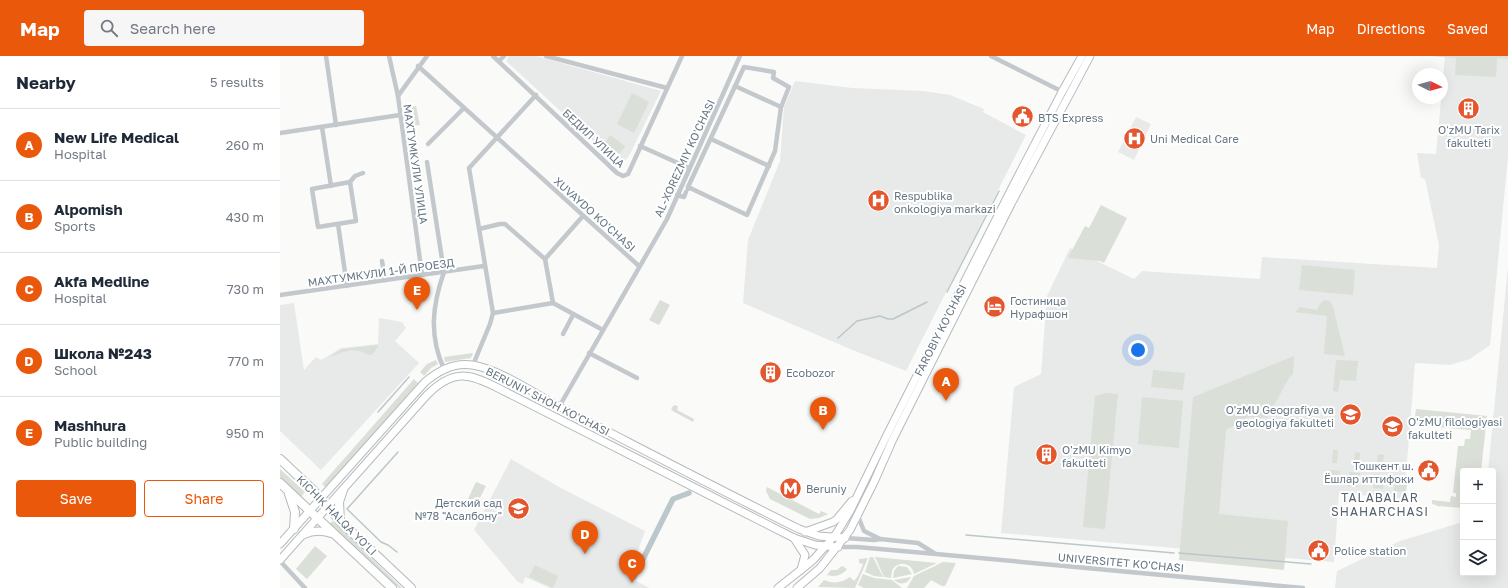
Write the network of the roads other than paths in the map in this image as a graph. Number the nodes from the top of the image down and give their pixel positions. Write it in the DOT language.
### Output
graph roads {
  1 [pos="326,56"];
  2 [pos="389,56"];
  3 [pos="427,56"];
  4 [pos="493,56"];
  5 [pos="504,56"];
  6 [pos="546,56"];
  7 [pos="682,56"];
  8 [pos="740,56"];
  9 [pos="991,56"];
  10 [pos="1082,56"];
  11 [pos="1090,56"];
  12 [pos="499,61"];
  13 [pos="418,66"];
  14 [pos="735,86"];
  15 [pos="667,88"];
  16 [pos="1065,94"];
  17 [pos="536,95"];
  18 [pos="398,96"];
  19 [pos="781,107"];
  20 [pos="464,108"];
  21 [pos="400,115"];
  22 [pos="336,125"];
  23 [pos="322,127"];
  24 [pos="280,133"];
  25 [pos="497,138"];
  26 [pos="711,139"];
  27 [pos="428,144"];
  28 [pos="640,146"];
  29 [pos="428,162"];
  30 [pos="769,166"];
  31 [pos="689,168"];
  32 [pos="363,173"];
  33 [pos="350,182"];
  34 [pos="331,186"];
  35 [pos="688,190"];
  36 [pos="677,195"];
  37 [pos="583,216"];
  38 [pos="338,224"];
  39 [pos="479,229"];
  40 [pos="545,259"];
  41 [pos="382,261"];
  42 [pos="484,266"];
  43 [pos="639,266"];
  44 [pos="444,272"];
  45 [pos="422,275"];
  46 [pos="385,280"];
  47 [pos="347,286"];
  48 [pos="280,295"];
  49 [pos="553,303"];
  50 [pos="493,313"];
  51 [pos="573,315"];
  52 [pos="603,330"];
  53 [pos="563,334"];
  54 [pos="589,353"];
  55 [pos="473,365"];
  56 [pos="444,369"];
  57 [pos="637,378"];
  58 [pos="559,407"];
  59 [pos="540,408"];
  60 [pos="567,422"];
  61 [pos="280,459"];
  62 [pos="280,483"];
  63 [pos="343,490"];
  64 [pos="288,491"];
  65 [pos="857,496"];
  66 [pos="321,499"];
  67 [pos="328,507"];
  68 [pos="310,511"];
  69 [pos="858,516"];
  70 [pos="317,518"];
  71 [pos="341,522"];
  72 [pos="294,528"];
  73 [pos="805,532"];
  74 [pos="334,534"];
  75 [pos="301,536"];
  76 [pos="833,537"];
  77 [pos="794,538"];
  78 [pos="845,538"];
  79 [pos="880,539"];
  80 [pos="280,544"];
  81 [pos="825,546"];
  82 [pos="838,547"];
  83 [pos="936,554"];
  84 [pos="280,560"];
  85 [pos="801,570"];
  86 [pos="304,588"];
  87 [pos="392,588"];
  88 [pos="411,588"];
  89 [pos="778,588"];
  90 [pos="797,588"];
  91 [pos="1303,588"];
  1 -- 22 [label="street"];
  2 -- 18 [label="street, МАХТУМКУЛИ УЛИЦА"];
  3 -- 13 [label="street"];
  4 -- 12 [label="street, БЕДИЛ УЛИЦА"];
  5 -- 12 [label="street"];
  6 -- 15 [label="street"];
  7 -- 15 [label="street, БЕДИЛ УЛИЦА"];
  8 -- 31 [label="street, AL-XOREZMIY KO'CHASI"];
  9 -- 16 [label="street"];
  10 -- 16 [label="main road, FAROBIY KO'CHASI"];
  11 -- 16 [label="main road, FAROBIY KO'CHASI"];
  12 -- 17 [label="street, БЕДИЛ УЛИЦА"];
  13 -- 18 [label="street"];
  13 -- 20 [label="street, XUVAYDO KO'CHASI"];
  14 -- 19 [label="street"];
  14 -- 19 [label="street"];
  14 -- 26 [label="street"];
  15 -- 28 [label="street, БЕДИЛ УЛИЦА"];
  16 -- 65 [label="main road, FAROBIY KO'CHASI"];
  16 -- 69 [label="main road, FAROBIY KO'CHASI"];
  17 -- 25 [label="street"];
  17 -- 28 [label="street, БЕДИЛ УЛИЦА"];
  18 -- 21 [label="street, МАХТУМКУЛИ УЛИЦА"];
  19 -- 30 [label="street"];
  20 -- 25 [label="street, XUVAYDO KO'CHASI"];
  20 -- 27 [label="street"];
  21 -- 22 [label="street"];
  21 -- 45 [label="street, МАХТУМКУЛИ УЛИЦА"];
  22 -- 23 [label="street"];
  23 -- 24 [label="street"];
  23 -- 34 [label="street"];
  25 -- 37 [label="street, XUVAYDO KO'CHASI"];
  25 -- 39 [label="street"];
  26 -- 30 [label="street"];
  26 -- 35 [label="street"];
  28 -- 31 [label="street"];
  29 -- 44 [label="street"];
  30 -- 35 [label="street"];
  31 -- 36 [label="street, AL-XOREZMIY KO'CHASI"];
  32 -- 33 [label="street"];
  33 -- 34 [label="street"];
  33 -- 38 [label="street"];
  34 -- 38 [label="street"];
  35 -- 36 [label="street"];
  36 -- 43 [label="street, AL-XOREZMIY KO'CHASI"];
  37 -- 40 [label="street"];
  37 -- 43 [label="street, XUVAYDO KO'CHASI"];
  38 -- 47 [label="street"];
  39 -- 40 [label="street"];
  39 -- 42 [label="street"];
  40 -- 49 [label="street"];
  41 -- 46 [label="street"];
  42 -- 44 [label="street, МАХТУМКУЛИ 1-Й ПРОЕЗД"];
  42 -- 50 [label="street"];
  43 -- 52 [label="street, XUVAYDO KO'CHASI"];
  44 -- 45 [label="street, МАХТУМКУЛИ 1-Й ПРОЕЗД"];
  44 -- 56 [label="street"];
  45 -- 46 [label="street, МАХТУМКУЛИ 1-Й ПРОЕЗД"];
  46 -- 47 [label="street, МАХТУМКУЛИ 1-Й ПРОЕЗД"];
  47 -- 48 [label="street, МАХТУМКУЛИ 1-Й ПРОЕЗД"];
  49 -- 50 [label="street"];
  49 -- 51 [label="street"];
  50 -- 55 [label="street"];
  51 -- 52 [label="street"];
  51 -- 53 [label="street"];
  52 -- 54 [label="street, XUVAYDO KO'CHASI"];
  54 -- 57 [label="street"];
  54 -- 58 [label="street, XUVAYDO KO'CHASI"];
  55 -- 56 [label="main road, BERUNIY SHOH KO'CHASI"];
  55 -- 58 [label="main road, BERUNIY SHOH KO'CHASI"];
  56 -- 66 [label="main road, BERUNIY SHOH KO'CHASI"];
  58 -- 59 [label="main road"];
  58 -- 60 [label="main road"];
  58 -- 73 [label="main road, BERUNIY SHOH KO'CHASI"];
  59 -- 60 [label="main road, BERUNIY SHOH KO'CHASI"];
  59 -- 63 [label="main road, BERUNIY SHOH KO'CHASI"];
  60 -- 77 [label="main road, BERUNIY SHOH KO'CHASI"];
  61 -- 66 [label="highway, KICHIK HALQA YO'LI"];
  62 -- 64 [label="highway, KICHIK HALQA YO'LI"];
  63 -- 67 [label="main road, BERUNIY SHOH KO'CHASI"];
  63 -- 71 [label="highway"];
  64 -- 68 [label="highway, KICHIK HALQA YO'LI"];
  64 -- 72 [label="highway"];
  65 -- 73 [label="main road"];
  65 -- 76 [label="main road, FAROBIY KO'CHASI"];
  66 -- 67 [label="highway, KICHIK HALQA YO'LI"];
  66 -- 68 [label="main road, BERUNIY SHOH KO'CHASI"];
  67 -- 70 [label="main road, BERUNIY SHOH KO'CHASI"];
  67 -- 71 [label="highway, KICHIK HALQA YO'LI"];
  68 -- 70 [label="highway, KICHIK HALQA YO'LI"];
  68 -- 72 [label="main road, BERUNIY SHOH KO'CHASI"];
  69 -- 78 [label="main road, FAROBIY KO'CHASI"];
  69 -- 79 [label="street"];
  70 -- 74 [label="highway, KICHIK HALQA YO'LI"];
  70 -- 75 [label="main road, BERUNIY SHOH KO'CHASI"];
  71 -- 88 [label="highway, KICHIK HALQA YO'LI"];
  72 -- 80 [label="main road, BERUNIY SHOH KO'CHASI"];
  73 -- 76 [label="main road, BERUNIY SHOH KO'CHASI"];
  74 -- 75 [label="main road"];
  74 -- 87 [label="highway, KICHIK HALQA YO'LI"];
  75 -- 84 [label="main road, BERUNIY SHOH KO'CHASI"];
  76 -- 78 [label="main road, BERUNIY SHOH KO'CHASI"];
  76 -- 81 [label="main road, FAROBIY KO'CHASI"];
  76 -- 82 [label="main road"];
  77 -- 81 [label="main road, BERUNIY SHOH KO'CHASI"];
  77 -- 85 [label="main road"];
  78 -- 79 [label="street, UNIVERSITET KO'CHASI"];
  78 -- 82 [label="main road, FAROBIY KO'CHASI"];
  79 -- 83 [label="street, UNIVERSITET KO'CHASI"];
  81 -- 82 [label="main road, BERUNIY SHOH KO'CHASI"];
  81 -- 85 [label="main road, FAROBIY KO'CHASI"];
  82 -- 83 [label="street, UNIVERSITET KO'CHASI"];
  82 -- 90 [label="main road, FAROBIY KO'CHASI"];
  83 -- 91 [label="street, UNIVERSITET KO'CHASI"];
  84 -- 86 [label="street"];
  85 -- 89 [label="main road, FAROBIY KO'CHASI"];
}
